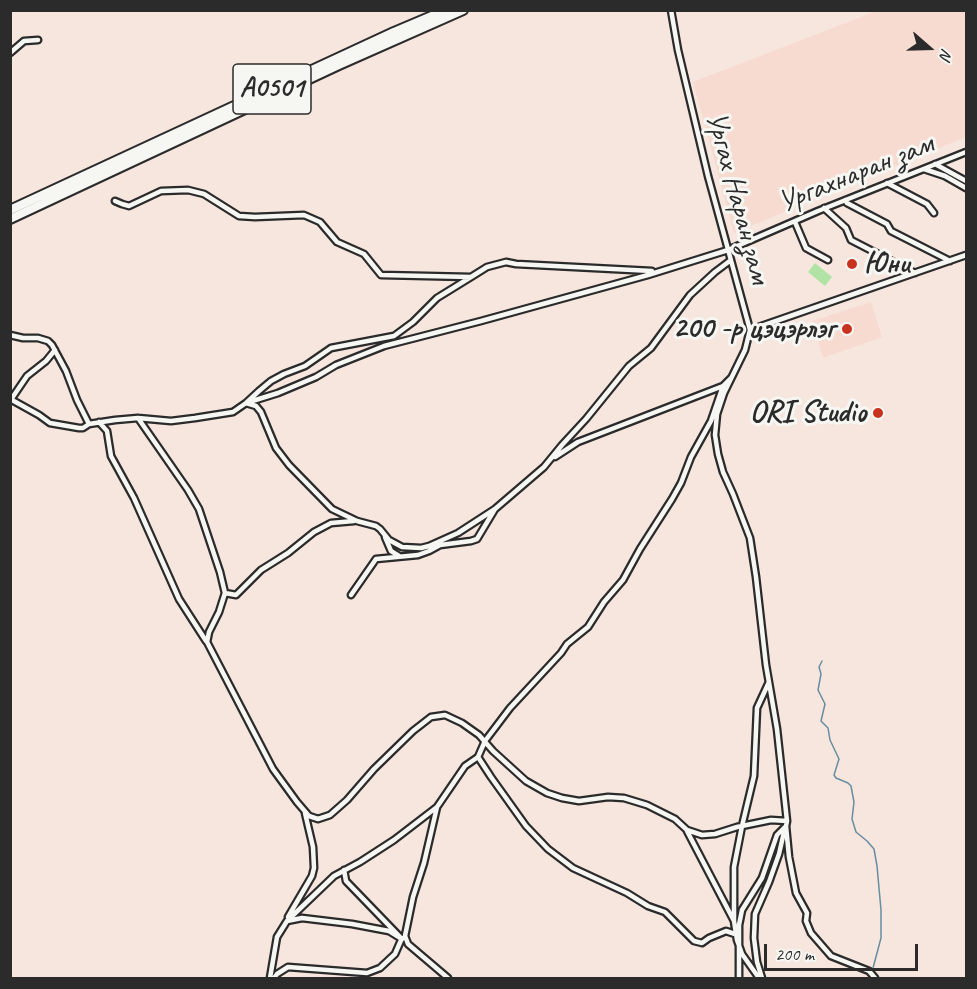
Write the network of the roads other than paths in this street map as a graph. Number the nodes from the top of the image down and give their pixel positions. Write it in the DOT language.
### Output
graph roads {
  1 [pos="446,10"];
  2 [pos="463,10"];
  3 [pos="671,10"];
  4 [pos="38,40"];
  5 [pos="10,53"];
  6 [pos="966,152"];
  7 [pos="935,164"];
  8 [pos="924,168"];
  9 [pos="966,181"];
  10 [pos="887,183"];
  11 [pos="966,189"];
  12 [pos="845,200"];
  13 [pos="115,201"];
  14 [pos="824,208"];
  15 [pos="10,210"];
  16 [pos="934,213"];
  17 [pos="10,219"];
  18 [pos="795,222"];
  19 [pos="728,250"];
  20 [pos="966,255"];
  21 [pos="731,260"];
  22 [pos="828,260"];
  23 [pos="950,261"];
  24 [pos="656,272"];
  25 [pos="915,273"];
  26 [pos="471,277"];
  27 [pos="750,330"];
  28 [pos="10,335"];
  29 [pos="55,351"];
  30 [pos="730,378"];
  31 [pos="723,386"];
  32 [pos="11,401"];
  33 [pos="246,403"];
  34 [pos="138,418"];
  35 [pos="99,423"];
  36 [pos="89,424"];
  37 [pos="550,460"];
  38 [pos="495,509"];
  39 [pos="357,521"];
  40 [pos="384,534"];
  41 [pos="429,546"];
  42 [pos="401,557"];
  43 [pos="225,593"];
  44 [pos="351,595"];
  45 [pos="207,642"];
  46 [pos="769,682"];
  47 [pos="485,741"];
  48 [pos="478,756"];
  49 [pos="437,807"];
  50 [pos="305,810"];
  51 [pos="786,824"];
  52 [pos="742,826"];
  53 [pos="687,830"];
  54 [pos="344,870"];
  55 [pos="287,921"];
  56 [pos="734,921"];
  57 [pos="407,928"];
  58 [pos="735,934"];
  59 [pos="402,939"];
  60 [pos="740,947"];
  61 [pos="272,978"];
  62 [pos="448,978"];
  63 [pos="739,978"];
  64 [pos="761,978"];
  65 [pos="875,978"];
  1 -- 15 [label="highway, A0501"];
  2 -- 17 [label="highway, A0501"];
  3 -- 19 [label="street, Ургах Наран зам"];
  4 -- 5 [label="street"];
  6 -- 7 [label="street, Ургахнаран зам"];
  7 -- 8 [label="street, Ургахнаран зам"];
  7 -- 9 [label="street"];
  8 -- 10 [label="street, Ургахнаран зам"];
  8 -- 11 [label="street"];
  10 -- 12 [label="street, Ургахнаран зам"];
  10 -- 16 [label="street"];
  12 -- 14 [label="street, Ургахнаран зам"];
  12 -- 23 [label="street"];
  13 -- 26 [label="street"];
  14 -- 18 [label="street, Ургахнаран зам"];
  14 -- 25 [label="street"];
  18 -- 19 [label="street, Ургахнаран зам"];
  18 -- 22 [label="street"];
  19 -- 21 [label="street, Ургах Наран зам"];
  19 -- 24 [label="street, Ургахнаран зам"];
  20 -- 23 [label="street, Ургах Наран зам"];
  21 -- 27 [label="street, Ургах Наран зам"];
  21 -- 37 [label="street"];
  23 -- 25 [label="street, Ургах Наран зам"];
  24 -- 26 [label="street"];
  24 -- 33 [label="street, Ургахнаран зам"];
  25 -- 27 [label="street, Ургах Наран зам"];
  26 -- 33 [label="street"];
  27 -- 30 [label="street"];
  28 -- 29 [label="street"];
  29 -- 32 [label="street"];
  29 -- 36 [label="street"];
  30 -- 31 [label="street"];
  30 -- 46 [label="street"];
  31 -- 37 [label="street"];
  31 -- 47 [label="street"];
  32 -- 36 [label="street"];
  33 -- 34 [label="street"];
  33 -- 39 [label="street"];
  34 -- 35 [label="street"];
  34 -- 43 [label="street"];
  35 -- 36 [label="street"];
  35 -- 45 [label="street"];
  37 -- 38 [label="street"];
  38 -- 41 [label="street"];
  38 -- 42 [label="street"];
  39 -- 40 [label="street"];
  39 -- 43 [label="street"];
  40 -- 41 [label="street"];
  40 -- 42 [label="street"];
  41 -- 42 [label="street"];
  42 -- 44 [label="street"];
  43 -- 45 [label="street"];
  45 -- 50 [label="street"];
  46 -- 51 [label="street"];
  46 -- 52 [label="street"];
  47 -- 48 [label="street"];
  47 -- 50 [label="street"];
  47 -- 53 [label="street"];
  48 -- 49 [label="street"];
  48 -- 58 [label="street"];
  49 -- 54 [label="street"];
  49 -- 57 [label="street"];
  50 -- 55 [label="street"];
  51 -- 52 [label="street"];
  51 -- 60 [label="street"];
  51 -- 64 [label="street"];
  51 -- 65 [label="street"];
  52 -- 53 [label="street"];
  52 -- 56 [label="street"];
  53 -- 56 [label="street"];
  54 -- 55 [label="street"];
  54 -- 59 [label="street"];
  55 -- 59 [label="street"];
  55 -- 61 [label="street"];
  56 -- 58 [label="street"];
  57 -- 59 [label="street"];
  57 -- 62 [label="street"];
  58 -- 60 [label="street"];
  59 -- 61 [label="street"];
  60 -- 63 [label="street"];
  60 -- 64 [label="street"];
}
